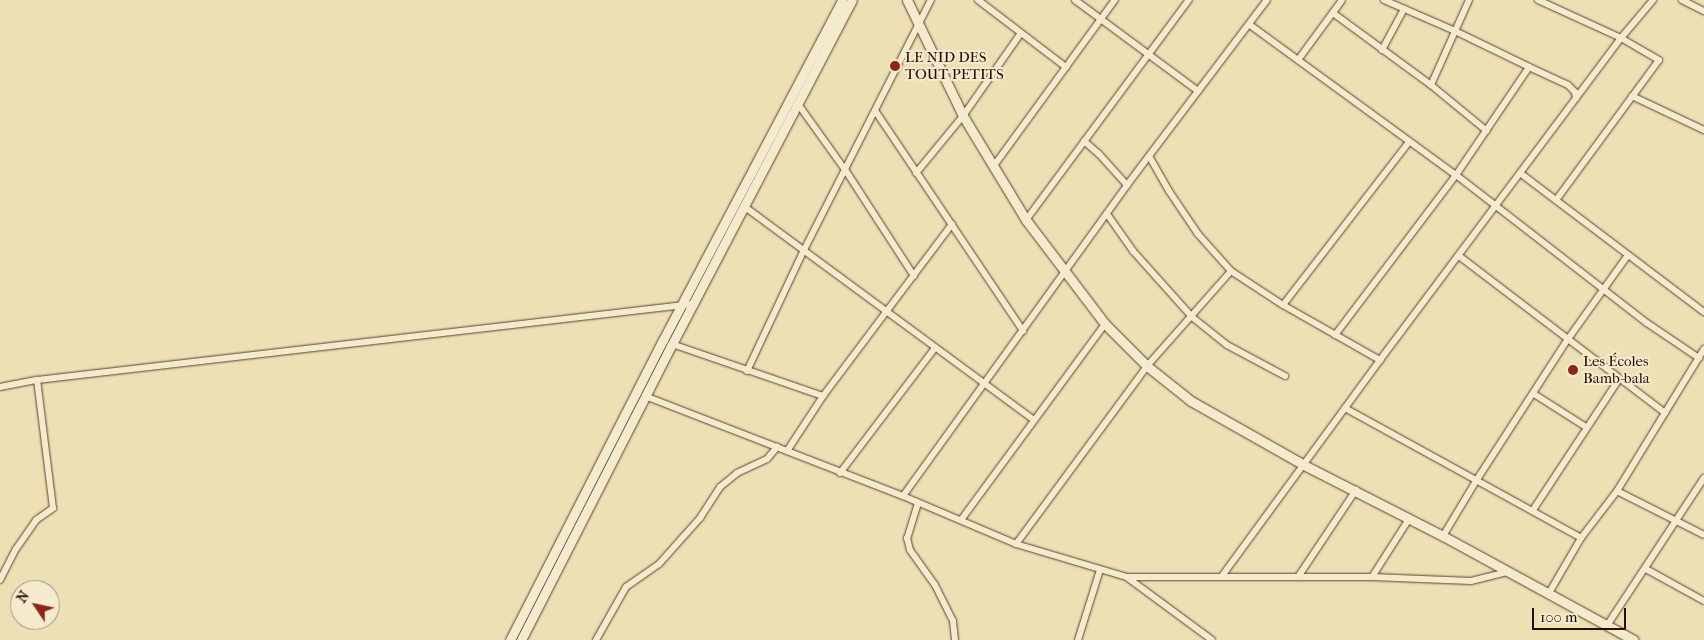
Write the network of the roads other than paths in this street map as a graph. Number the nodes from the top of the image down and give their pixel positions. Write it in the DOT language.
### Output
graph roads {
  1 [pos="842,0"];
  2 [pos="852,0"];
  3 [pos="907,0"];
  4 [pos="931,0"];
  5 [pos="978,0"];
  6 [pos="1075,0"];
  7 [pos="1115,0"];
  8 [pos="1189,0"];
  9 [pos="1267,0"];
  10 [pos="1342,0"];
  11 [pos="1384,0"];
  12 [pos="1469,0"];
  13 [pos="1538,0"];
  14 [pos="1653,0"];
  15 [pos="1682,0"];
  16 [pos="1404,9"];
  17 [pos="1704,11"];
  18 [pos="1333,13"];
  19 [pos="1100,19"];
  20 [pos="1250,24"];
  21 [pos="918,25"];
  22 [pos="1455,31"];
  23 [pos="1021,33"];
  24 [pos="1621,38"];
  25 [pos="1382,50"];
  26 [pos="1149,55"];
  27 [pos="1298,60"];
  28 [pos="1066,66"];
  29 [pos="1529,67"];
  30 [pos="1431,85"];
  31 [pos="1198,91"];
  32 [pos="1632,96"];
  33 [pos="1576,98"];
  34 [pos="798,104"];
  35 [pos="876,112"];
  36 [pos="963,116"];
  37 [pos="1704,130"];
  38 [pos="1487,131"];
  39 [pos="1084,141"];
  40 [pos="1409,142"];
  41 [pos="1149,156"];
  42 [pos="993,167"];
  43 [pos="846,171"];
  44 [pos="916,173"];
  45 [pos="1520,173"];
  46 [pos="1456,175"];
  47 [pos="1127,185"];
  48 [pos="1556,200"];
  49 [pos="1496,206"];
  50 [pos="745,207"];
  51 [pos="1107,214"];
  52 [pos="1026,220"];
  53 [pos="952,224"];
  54 [pos="803,252"];
  55 [pos="1628,255"];
  56 [pos="1459,256"];
  57 [pos="1231,271"];
  58 [pos="1065,273"];
  59 [pos="914,276"];
  60 [pos="1605,289"];
  61 [pos="693,304"];
  62 [pos="682,305"];
  63 [pos="1283,305"];
  64 [pos="886,312"];
  65 [pos="1704,312"];
  66 [pos="1192,317"];
  67 [pos="1105,324"];
  68 [pos="1024,331"];
  69 [pos="1335,335"];
  70 [pos="1568,339"];
  71 [pos="672,344"];
  72 [pos="935,348"];
  73 [pos="1704,349"];
  74 [pos="1380,360"];
  75 [pos="1698,360"];
  76 [pos="1147,366"];
  77 [pos="1704,366"];
  78 [pos="747,371"];
  79 [pos="1285,376"];
  80 [pos="1619,379"];
  81 [pos="37,380"];
  82 [pos="985,384"];
  83 [pos="0,387"];
  84 [pos="1534,394"];
  85 [pos="645,396"];
  86 [pos="823,396"];
  87 [pos="1345,408"];
  88 [pos="1665,413"];
  89 [pos="1033,419"];
  90 [pos="1586,427"];
  91 [pos="777,447"];
  92 [pos="787,451"];
  93 [pos="1304,465"];
  94 [pos="840,473"];
  95 [pos="1704,478"];
  96 [pos="1476,481"];
  97 [pos="1356,490"];
  98 [pos="1617,491"];
  99 [pos="903,496"];
  100 [pos="918,503"];
  101 [pos="1533,510"];
  102 [pos="1410,518"];
  103 [pos="961,520"];
  104 [pos="1675,520"];
  105 [pos="1704,534"];
  106 [pos="1443,536"];
  107 [pos="1581,538"];
  108 [pos="1016,544"];
  109 [pos="1646,569"];
  110 [pos="1100,570"];
  111 [pos="1508,572"];
  112 [pos="1222,576"];
  113 [pos="1127,577"];
  114 [pos="1298,577"];
  115 [pos="1372,577"];
  116 [pos="0,580"];
  117 [pos="1549,593"];
  118 [pos="1704,601"];
  119 [pos="1608,624"];
  120 [pos="510,640"];
  121 [pos="521,640"];
  122 [pos="596,640"];
  123 [pos="955,640"];
  124 [pos="1078,640"];
  125 [pos="1212,640"];
  126 [pos="1634,640"];
  1 -- 62 [label="street"];
  2 -- 34 [label="street"];
  3 -- 21 [label="street"];
  4 -- 21 [label="street"];
  5 -- 23 [label="street"];
  6 -- 19 [label="street"];
  7 -- 19 [label="street"];
  8 -- 26 [label="street"];
  9 -- 20 [label="street"];
  10 -- 18 [label="street"];
  11 -- 16 [label="street"];
  12 -- 22 [label="street"];
  13 -- 24 [label="street"];
  14 -- 24 [label="street"];
  15 -- 17 [label="street"];
  16 -- 22 [label="street"];
  16 -- 25 [label="street"];
  18 -- 25 [label="street"];
  18 -- 27 [label="street"];
  19 -- 26 [label="street"];
  19 -- 28 [label="street"];
  20 -- 27 [label="street"];
  20 -- 31 [label="street"];
  21 -- 35 [label="street"];
  21 -- 36 [label="street"];
  22 -- 29 [label="street"];
  22 -- 30 [label="street"];
  23 -- 28 [label="street"];
  23 -- 36 [label="street"];
  24 -- 32 [label="street"];
  24 -- 33 [label="street"];
  25 -- 30 [label="street"];
  26 -- 31 [label="street"];
  26 -- 39 [label="street"];
  27 -- 40 [label="street"];
  28 -- 42 [label="street"];
  29 -- 33 [label="street"];
  29 -- 38 [label="street"];
  30 -- 38 [label="street"];
  31 -- 41 [label="street"];
  32 -- 37 [label="street"];
  32 -- 48 [label="street"];
  33 -- 45 [label="street"];
  34 -- 43 [label="street"];
  34 -- 50 [label="street"];
  35 -- 43 [label="street"];
  35 -- 44 [label="street"];
  36 -- 42 [label="street"];
  36 -- 44 [label="street"];
  38 -- 46 [label="street"];
  39 -- 47 [label="street"];
  39 -- 52 [label="street"];
  40 -- 46 [label="street"];
  40 -- 63 [label="street"];
  41 -- 47 [label="street"];
  41 -- 57 [label="street"];
  42 -- 52 [label="street"];
  43 -- 54 [label="street"];
  43 -- 59 [label="street"];
  44 -- 53 [label="street"];
  45 -- 48 [label="street"];
  45 -- 49 [label="street"];
  46 -- 49 [label="street"];
  46 -- 69 [label="street"];
  47 -- 51 [label="street"];
  48 -- 55 [label="street"];
  49 -- 56 [label="street"];
  49 -- 60 [label="street"];
  50 -- 54 [label="street"];
  50 -- 61 [label="street"];
  51 -- 58 [label="street"];
  51 -- 66 [label="street"];
  52 -- 58 [label="street"];
  53 -- 59 [label="street"];
  53 -- 68 [label="street"];
  54 -- 64 [label="street"];
  54 -- 78 [label="street"];
  55 -- 60 [label="street"];
  55 -- 65 [label="street"];
  56 -- 70 [label="street"];
  56 -- 74 [label="street"];
  57 -- 63 [label="street"];
  57 -- 66 [label="street"];
  58 -- 67 [label="street"];
  58 -- 68 [label="street"];
  59 -- 64 [label="street"];
  60 -- 70 [label="street"];
  60 -- 75 [label="street"];
  61 -- 62 [label="street"];
  61 -- 71 [label="street"];
  62 -- 81 [label="street"];
  62 -- 120 [label="street"];
  63 -- 69 [label="street"];
  64 -- 72 [label="street"];
  64 -- 86 [label="street"];
  66 -- 76 [label="street"];
  66 -- 79 [label="street"];
  67 -- 76 [label="street"];
  67 -- 89 [label="street"];
  68 -- 82 [label="street"];
  69 -- 74 [label="street"];
  70 -- 80 [label="street"];
  70 -- 84 [label="street"];
  71 -- 78 [label="street"];
  71 -- 85 [label="street"];
  72 -- 82 [label="street"];
  72 -- 94 [label="street"];
  73 -- 75 [label="street"];
  74 -- 87 [label="street"];
  75 -- 77 [label="street"];
  75 -- 88 [label="street"];
  76 -- 93 [label="street"];
  76 -- 108 [label="street"];
  78 -- 86 [label="street"];
  80 -- 88 [label="street"];
  80 -- 90 [label="street"];
  81 -- 83 [label="street"];
  81 -- 116 [label="street"];
  82 -- 89 [label="street"];
  82 -- 99 [label="street"];
  84 -- 90 [label="street"];
  84 -- 96 [label="street"];
  85 -- 91 [label="street"];
  85 -- 121 [label="street"];
  86 -- 92 [label="street"];
  87 -- 93 [label="street"];
  87 -- 96 [label="street"];
  88 -- 98 [label="street"];
  89 -- 103 [label="street"];
  90 -- 101 [label="street"];
  91 -- 92 [label="street"];
  91 -- 122 [label="street"];
  92 -- 94 [label="street"];
  93 -- 97 [label="street"];
  93 -- 112 [label="street"];
  94 -- 99 [label="street"];
  95 -- 104 [label="street"];
  96 -- 101 [label="street"];
  96 -- 106 [label="street"];
  97 -- 102 [label="street"];
  97 -- 114 [label="street"];
  98 -- 104 [label="street"];
  98 -- 107 [label="street"];
  99 -- 100 [label="street"];
  100 -- 103 [label="street"];
  100 -- 123 [label="street"];
  101 -- 107 [label="street"];
  102 -- 106 [label="street"];
  102 -- 115 [label="street"];
  103 -- 108 [label="street"];
  104 -- 105 [label="street"];
  104 -- 109 [label="street"];
  106 -- 111 [label="street"];
  107 -- 117 [label="street"];
  108 -- 110 [label="street"];
  109 -- 118 [label="street"];
  109 -- 119 [label="street"];
  110 -- 113 [label="street"];
  110 -- 124 [label="street"];
  111 -- 115 [label="street"];
  111 -- 117 [label="street"];
  112 -- 113 [label="street"];
  112 -- 114 [label="street"];
  113 -- 125 [label="street"];
  114 -- 115 [label="street"];
  117 -- 119 [label="street"];
  119 -- 126 [label="street"];
}
